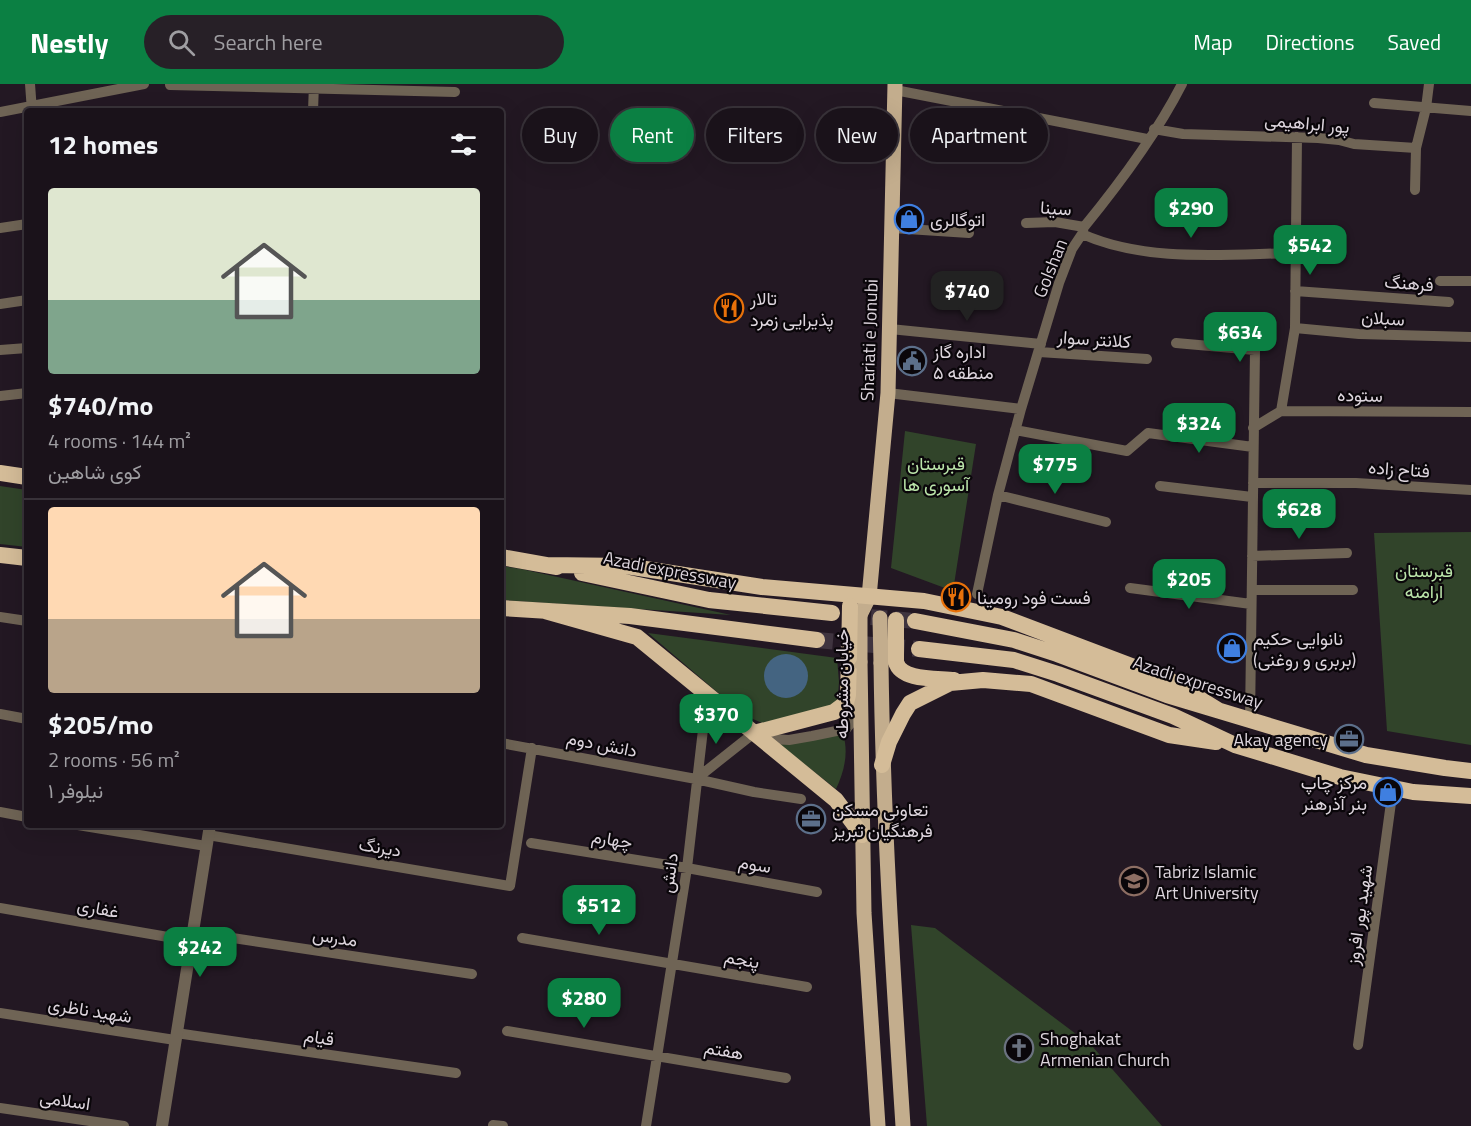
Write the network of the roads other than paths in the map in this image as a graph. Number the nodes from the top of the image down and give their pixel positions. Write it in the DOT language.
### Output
graph roads {
  1 [pos="30,84"];
  2 [pos="144,84"];
  3 [pos="1182,84"];
  4 [pos="1429,84"];
  5 [pos="170,85"];
  6 [pos="314,86"];
  7 [pos="895,87"];
  8 [pos="455,92"];
  9 [pos="1374,103"];
  10 [pos="32,108"];
  11 [pos="313,108"];
  12 [pos="1426,108"];
  13 [pos="24,109"];
  14 [pos="1471,111"];
  15 [pos="0,112"];
  16 [pos="1154,129"];
  17 [pos="1297,137"];
  18 [pos="1147,139"];
  19 [pos="1416,148"];
  20 [pos="1415,190"];
  21 [pos="1026,223"];
  22 [pos="24,224"];
  23 [pos="0,228"];
  24 [pos="892,228"];
  25 [pos="1083,230"];
  26 [pos="969,233"];
  27 [pos="1296,253"];
  28 [pos="1440,281"];
  29 [pos="1471,281"];
  30 [pos="1295,291"];
  31 [pos="24,300"];
  32 [pos="1449,302"];
  33 [pos="0,304"];
  34 [pos="1295,328"];
  35 [pos="890,329"];
  36 [pos="1471,337"];
  37 [pos="1176,343"];
  38 [pos="24,348"];
  39 [pos="1040,348"];
  40 [pos="0,350"];
  41 [pos="1147,359"];
  42 [pos="24,393"];
  43 [pos="888,393"];
  44 [pos="0,396"];
  45 [pos="1021,409"];
  46 [pos="1281,411"];
  47 [pos="1471,412"];
  48 [pos="1253,428"];
  49 [pos="1015,430"];
  50 [pos="1253,447"];
  51 [pos="0,473"];
  52 [pos="24,477"];
  53 [pos="1253,483"];
  54 [pos="1160,486"];
  55 [pos="1471,490"];
  56 [pos="998,495"];
  57 [pos="1252,497"];
  58 [pos="1106,522"];
  59 [pos="1347,553"];
  60 [pos="0,555"];
  61 [pos="1252,556"];
  62 [pos="24,558"];
  63 [pos="504,558"];
  64 [pos="547,565"];
  65 [pos="1130,588"];
  66 [pos="1252,590"];
  67 [pos="1353,590"];
  68 [pos="977,594"];
  69 [pos="869,597"];
  70 [pos="924,602"];
  71 [pos="1251,604"];
  72 [pos="853,605"];
  73 [pos="504,608"];
  74 [pos="545,611"];
  75 [pos="832,613"];
  76 [pos="0,617"];
  77 [pos="888,619"];
  78 [pos="24,621"];
  79 [pos="915,621"];
  80 [pos="817,640"];
  81 [pos="919,649"];
  82 [pos="854,660"];
  83 [pos="888,663"];
  84 [pos="964,681"];
  85 [pos="707,695"];
  86 [pos="1218,710"];
  87 [pos="860,712"];
  88 [pos="0,714"];
  89 [pos="24,718"];
  90 [pos="1250,720"];
  91 [pos="754,733"];
  92 [pos="504,743"];
  93 [pos="1236,744"];
  94 [pos="532,748"];
  95 [pos="882,765"];
  96 [pos="1471,771"];
  97 [pos="696,779"];
  98 [pos="1393,788"];
  99 [pos="1471,796"];
  100 [pos="801,799"];
  101 [pos="0,812"];
  102 [pos="24,816"];
  103 [pos="117,828"];
  104 [pos="208,835"];
  105 [pos="862,835"];
  106 [pos="531,843"];
  107 [pos="687,868"];
  108 [pos="817,892"];
  109 [pos="0,908"];
  110 [pos="192,936"];
  111 [pos="522,938"];
  112 [pos="672,963"];
  113 [pos="472,974"];
  114 [pos="807,987"];
  115 [pos="0,1013"];
  116 [pos="507,1031"];
  117 [pos="176,1037"];
  118 [pos="1358,1045"];
  119 [pos="657,1056"];
  120 [pos="456,1073"];
  121 [pos="786,1078"];
  122 [pos="0,1108"];
  123 [pos="124,1126"];
  124 [pos="162,1126"];
  125 [pos="646,1126"];
  126 [pos="878,1126"];
  127 [pos="903,1126"];
  1 -- 10 [label="street"];
  2 -- 10 [label="street"];
  3 -- 16 [label="street, Golshan"];
  4 -- 12 [label="street"];
  5 -- 6 [label="street"];
  6 -- 8 [label="street"];
  6 -- 11 [label="street"];
  7 -- 18 [label="street"];
  7 -- 24 [label="main road, Shariati e Jonubi"];
  9 -- 12 [label="street"];
  12 -- 14 [label="street"];
  12 -- 19 [label="street"];
  13 -- 15 [label="street"];
  16 -- 17 [label="street, پور ابراهیمی"];
  16 -- 18 [label="street, Golshan"];
  17 -- 19 [label="street, پور ابراهیمی"];
  17 -- 27 [label="street"];
  18 -- 25 [label="street, Golshan"];
  19 -- 20 [label="street"];
  21 -- 25 [label="street, سینا"];
  22 -- 23 [label="street"];
  24 -- 26 [label="street"];
  24 -- 35 [label="main road, Shariati e Jonubi"];
  25 -- 27 [label="street, سینا"];
  25 -- 39 [label="street, Golshan"];
  27 -- 30 [label="street"];
  28 -- 29 [label="street"];
  30 -- 32 [label="street, فرهنگ"];
  30 -- 34 [label="street"];
  31 -- 33 [label="street"];
  34 -- 36 [label="street, سبلان"];
  34 -- 46 [label="street"];
  35 -- 39 [label="street, کلانتر سوار"];
  35 -- 43 [label="main road, Shariati e Jonubi"];
  37 -- 48 [label="street"];
  38 -- 40 [label="street"];
  39 -- 41 [label="street, کلانتر سوار"];
  39 -- 45 [label="street, Golshan"];
  42 -- 44 [label="street"];
  43 -- 45 [label="street"];
  43 -- 69 [label="main road, Shariati e Jonubi"];
  45 -- 49 [label="street, Golshan"];
  46 -- 47 [label="street, ستوده"];
  46 -- 48 [label="street"];
  48 -- 50 [label="street"];
  49 -- 50 [label="street"];
  49 -- 56 [label="street, Golshan"];
  50 -- 53 [label="street"];
  51 -- 52 [label="highway"];
  53 -- 55 [label="street, فتاح زاده"];
  53 -- 57 [label="street"];
  54 -- 57 [label="street"];
  56 -- 58 [label="street"];
  56 -- 68 [label="street, Golshan"];
  57 -- 61 [label="street"];
  59 -- 61 [label="street"];
  60 -- 62 [label="highway"];
  61 -- 66 [label="street"];
  63 -- 64 [label="highway, Azadi expressway"];
  64 -- 72 [label="highway"];
  64 -- 75 [label="highway, Azadi expressway"];
  65 -- 71 [label="street"];
  66 -- 67 [label="street"];
  66 -- 71 [label="street"];
  69 -- 70 [label="highway"];
  69 -- 72 [label="highway"];
  69 -- 77 [label="main road"];
  70 -- 77 [label="highway"];
  70 -- 86 [label="highway"];
  71 -- 90 [label="street"];
  72 -- 82 [label="highway, bridge"];
  73 -- 74 [label="highway"];
  74 -- 80 [label="highway"];
  74 -- 85 [label="highway"];
  76 -- 78 [label="street"];
  77 -- 83 [label="highway, bridge"];
  79 -- 86 [label="highway, Azadi expressway"];
  81 -- 93 [label="highway"];
  82 -- 87 [label="main road, خیابان مشروطه"];
  82 -- 91 [label="highway"];
  83 -- 84 [label="highway"];
  83 -- 95 [label="main road"];
  84 -- 93 [label="highway"];
  84 -- 95 [label="highway"];
  85 -- 91 [label="highway"];
  85 -- 97 [label="street, دانش"];
  86 -- 90 [label="highway, Azadi expressway"];
  87 -- 91 [label="street"];
  87 -- 105 [label="main road, خیابان مشروطه"];
  88 -- 89 [label="street"];
  90 -- 96 [label="highway, Azadi expressway"];
  91 -- 97 [label="street"];
  91 -- 105 [label="highway"];
  92 -- 94 [label="street, دانش دوم"];
  93 -- 98 [label="highway"];
  94 -- 97 [label="street, دانش دوم"];
  94 -- 104 [label="street, دیرنگ"];
  95 -- 127 [label="main road"];
  97 -- 100 [label="street, دانش دوم"];
  97 -- 107 [label="street, دانش"];
  98 -- 99 [label="highway"];
  98 -- 118 [label="street, شهید پور افروز"];
  101 -- 102 [label="street"];
  103 -- 104 [label="street, دیرنگ"];
  104 -- 110 [label="street"];
  105 -- 126 [label="main road, خیابان مشروطه"];
  106 -- 107 [label="street, چهارم"];
  107 -- 108 [label="street, سوم"];
  107 -- 112 [label="street, دانش"];
  109 -- 110 [label="street, غفاری"];
  110 -- 113 [label="street, مدرس"];
  110 -- 117 [label="street"];
  111 -- 112 [label="street, پنجم"];
  112 -- 114 [label="street, پنجم"];
  112 -- 119 [label="street, دانش"];
  115 -- 117 [label="street, شهید ناظری"];
  116 -- 119 [label="street, هفتم"];
  117 -- 120 [label="street, قیام"];
  117 -- 124 [label="street"];
  119 -- 121 [label="street, هفتم"];
  119 -- 125 [label="street, دانش"];
  122 -- 123 [label="street, اسلامی"];
}
